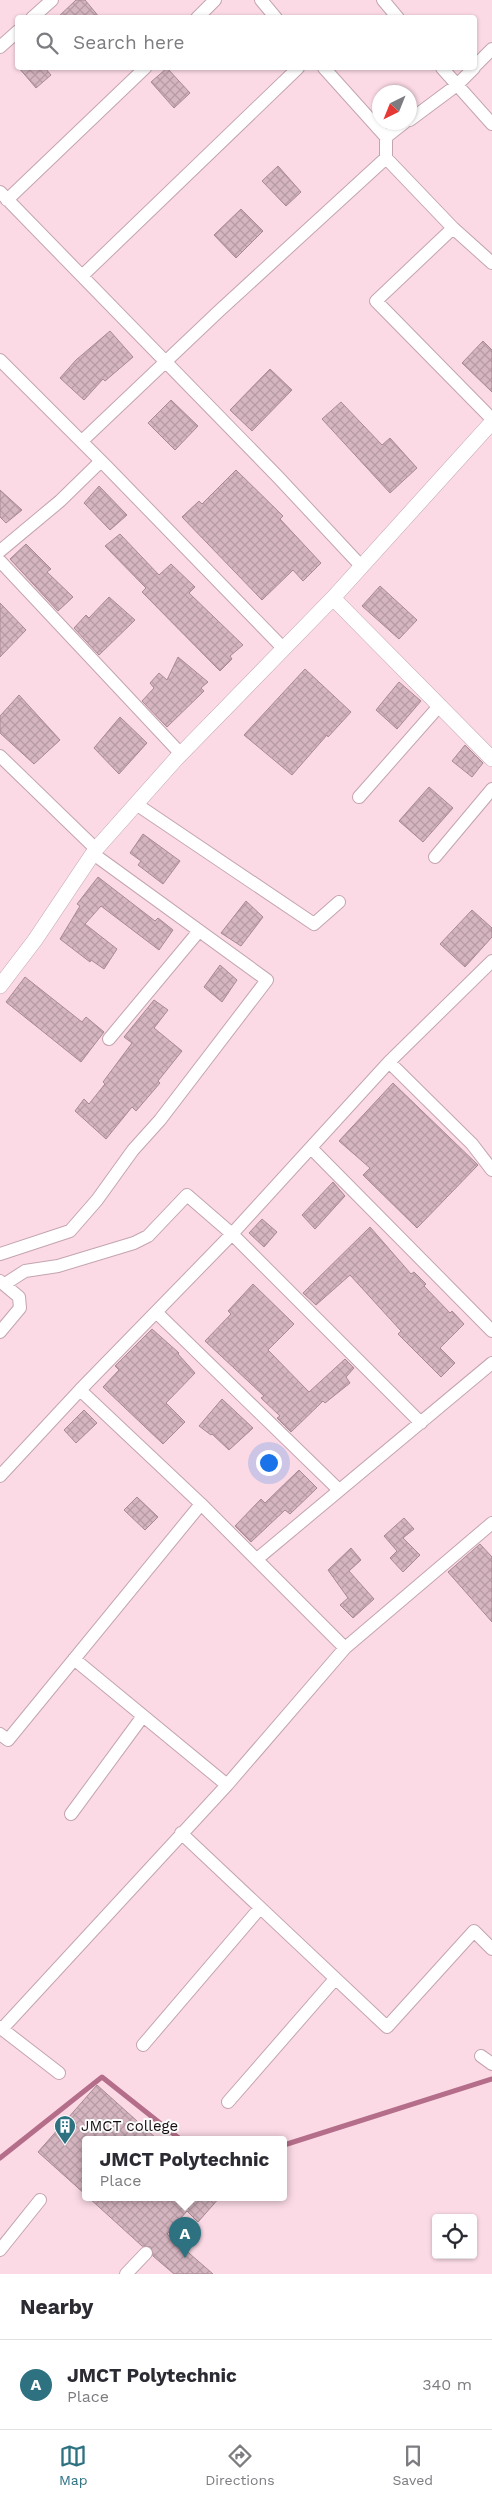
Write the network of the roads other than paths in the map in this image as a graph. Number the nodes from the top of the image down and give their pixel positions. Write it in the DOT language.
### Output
graph roads {
  1 [pos="52,0"];
  2 [pos="216,0"];
  3 [pos="261,0"];
  4 [pos="383,0"];
  5 [pos="35,15"];
  6 [pos="200,15"];
  7 [pos="274,15"];
  8 [pos="396,15"];
  9 [pos="15,34"];
  10 [pos="0,47"];
  11 [pos="492,49"];
  12 [pos="477,64"];
  13 [pos="143,70"];
  14 [pos="296,70"];
  15 [pos="326,70"];
  16 [pos="444,70"];
  17 [pos="471,70"];
  18 [pos="457,85"];
  19 [pos="417,115"];
  20 [pos="492,124"];
  21 [pos="395,130"];
  22 [pos="386,137"];
  23 [pos="386,158"];
  24 [pos="4,196"];
  25 [pos="453,228"];
  26 [pos="492,263"];
  27 [pos="82,276"];
  28 [pos="0,360"];
  29 [pos="164,362"];
  30 [pos="492,420"];
  31 [pos="82,441"];
  32 [pos="101,461"];
  33 [pos="0,551"];
  34 [pos="0,561"];
  35 [pos="362,566"];
  36 [pos="333,598"];
  37 [pos="283,648"];
  38 [pos="440,706"];
  39 [pos="181,754"];
  40 [pos="0,756"];
  41 [pos="492,760"];
  42 [pos="492,789"];
  43 [pos="359,797"];
  44 [pos="136,804"];
  45 [pos="94,851"];
  46 [pos="435,857"];
  47 [pos="339,902"];
  48 [pos="200,931"];
  49 [pos="492,961"];
  50 [pos="0,986"];
  51 [pos="109,1040"];
  52 [pos="390,1062"];
  53 [pos="311,1148"];
  54 [pos="492,1170"];
  55 [pos="232,1234"];
  56 [pos="0,1254"];
  57 [pos="3,1283"];
  58 [pos="156,1312"];
  59 [pos="492,1331"];
  60 [pos="0,1332"];
  61 [pos="492,1363"];
  62 [pos="80,1390"];
  63 [pos="421,1422"];
  64 [pos="0,1476"];
  65 [pos="339,1490"];
  66 [pos="201,1504"];
  67 [pos="492,1523"];
  68 [pos="256,1559"];
  69 [pos="345,1648"];
  70 [pos="74,1659"];
  71 [pos="143,1716"];
  72 [pos="0,1734"];
  73 [pos="227,1785"];
  74 [pos="71,1814"];
  75 [pos="181,1833"];
  76 [pos="260,1908"];
  77 [pos="492,1949"];
  78 [pos="335,1979"];
  79 [pos="1,2028"];
  80 [pos="143,2045"];
  81 [pos="59,2073"];
  82 [pos="228,2102"];
  83 [pos="40,2200"];
  84 [pos="0,2250"];
  85 [pos="146,2253"];
  86 [pos="126,2274"];
  1 -- 5 [label="street"];
  2 -- 6 [label="street"];
  3 -- 7 [label="street"];
  4 -- 8 [label="street"];
  9 -- 10 [label="street"];
  11 -- 12 [label="street"];
  13 -- 24 [label="street"];
  14 -- 27 [label="street"];
  15 -- 22 [label="street"];
  16 -- 18 [label="street"];
  17 -- 18 [label="street"];
  18 -- 19 [label="street"];
  18 -- 20 [label="street"];
  21 -- 22 [label="street"];
  22 -- 23 [label="street"];
  23 -- 25 [label="street"];
  23 -- 29 [label="street"];
  24 -- 27 [label="street"];
  25 -- 26 [label="street"];
  25 -- 30 [label="street"];
  27 -- 29 [label="street"];
  28 -- 31 [label="street"];
  29 -- 31 [label="street"];
  29 -- 35 [label="street"];
  30 -- 35 [label="street"];
  31 -- 32 [label="street"];
  32 -- 33 [label="street"];
  32 -- 37 [label="street"];
  34 -- 39 [label="street"];
  35 -- 36 [label="street"];
  36 -- 37 [label="street"];
  36 -- 38 [label="street"];
  37 -- 39 [label="street"];
  38 -- 41 [label="street"];
  38 -- 43 [label="street"];
  39 -- 44 [label="street"];
  40 -- 45 [label="street"];
  42 -- 46 [label="street"];
  44 -- 45 [label="street"];
  44 -- 47 [label="street"];
  45 -- 48 [label="street"];
  45 -- 50 [label="street"];
  48 -- 51 [label="street"];
  48 -- 56 [label="street"];
  49 -- 52 [label="street"];
  52 -- 53 [label="street"];
  52 -- 54 [label="street"];
  53 -- 55 [label="street"];
  53 -- 59 [label="street"];
  55 -- 57 [label="street"];
  55 -- 58 [label="street"];
  55 -- 63 [label="street"];
  57 -- 60 [label="street"];
  58 -- 62 [label="street"];
  58 -- 65 [label="street"];
  61 -- 63 [label="street"];
  62 -- 64 [label="street"];
  62 -- 66 [label="street"];
  63 -- 65 [label="street"];
  65 -- 68 [label="street"];
  66 -- 68 [label="street"];
  66 -- 70 [label="street"];
  67 -- 69 [label="street"];
  68 -- 69 [label="street"];
  69 -- 73 [label="street"];
  70 -- 71 [label="street"];
  70 -- 72 [label="street"];
  71 -- 73 [label="street"];
  71 -- 74 [label="street"];
  73 -- 75 [label="street"];
  75 -- 76 [label="street"];
  75 -- 79 [label="street"];
  76 -- 78 [label="street"];
  76 -- 80 [label="street"];
  77 -- 78 [label="street"];
  78 -- 82 [label="street"];
  79 -- 81 [label="street"];
  83 -- 84 [label="street"];
  85 -- 86 [label="street"];
}
